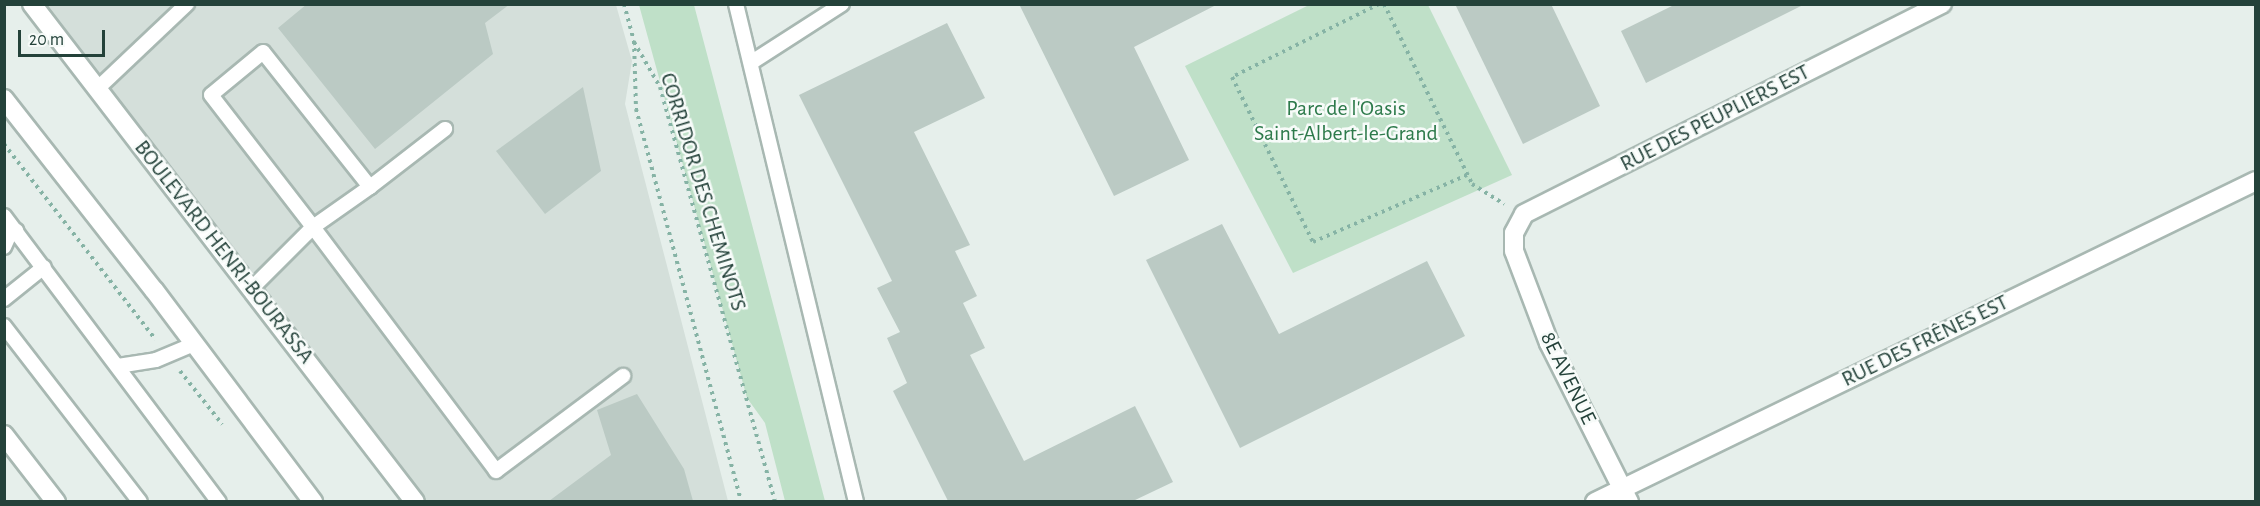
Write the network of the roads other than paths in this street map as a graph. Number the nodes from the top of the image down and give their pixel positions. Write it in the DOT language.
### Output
graph roads {
  1 [pos="32,4"];
  2 [pos="187,4"];
  3 [pos="736,4"];
  4 [pos="842,4"];
  5 [pos="1942,4"];
  6 [pos="752,62"];
  7 [pos="97,89"];
  8 [pos="4,99"];
  9 [pos="445,129"];
  10 [pos="2256,181"];
  11 [pos="370,187"];
  12 [pos="4,216"];
  13 [pos="313,226"];
  14 [pos="9,237"];
  15 [pos="1515,251"];
  16 [pos="44,267"];
  17 [pos="252,288"];
  18 [pos="4,299"];
  19 [pos="4,326"];
  20 [pos="194,344"];
  21 [pos="118,366"];
  22 [pos="623,376"];
  23 [pos="4,435"];
  24 [pos="1626,495"];
  25 [pos="56,501"];
  26 [pos="140,501"];
  27 [pos="219,501"];
  28 [pos="313,501"];
  29 [pos="416,501"];
  30 [pos="856,501"];
  31 [pos="1595,501"];
  1 -- 7 [label="street, BOULEVARD HENRI-BOURASSA"];
  2 -- 7 [label="lane"];
  3 -- 6 [label="lane"];
  4 -- 6 [label="lane"];
  5 -- 15 [label="street, RUE DES PEUPLIERS EST"];
  6 -- 30 [label="lane"];
  7 -- 17 [label="street, BOULEVARD HENRI-BOURASSA"];
  8 -- 20 [label="street"];
  9 -- 11 [label="lane"];
  10 -- 24 [label="street, RUE DES FRÊNES EST"];
  11 -- 13 [label="lane"];
  11 -- 13 [label="lane"];
  12 -- 14 [label="lane"];
  13 -- 17 [label="lane"];
  13 -- 22 [label="lane"];
  14 -- 16 [label="lane"];
  15 -- 24 [label="street, 8E AVENUE"];
  16 -- 18 [label="lane"];
  16 -- 21 [label="lane"];
  17 -- 29 [label="street, BOULEVARD HENRI-BOURASSA"];
  19 -- 26 [label="lane"];
  20 -- 21 [label="lane"];
  20 -- 28 [label="street"];
  21 -- 27 [label="lane"];
  23 -- 25 [label="street"];
  24 -- 31 [label="street, RUE DES FRÊNES EST"];
}
